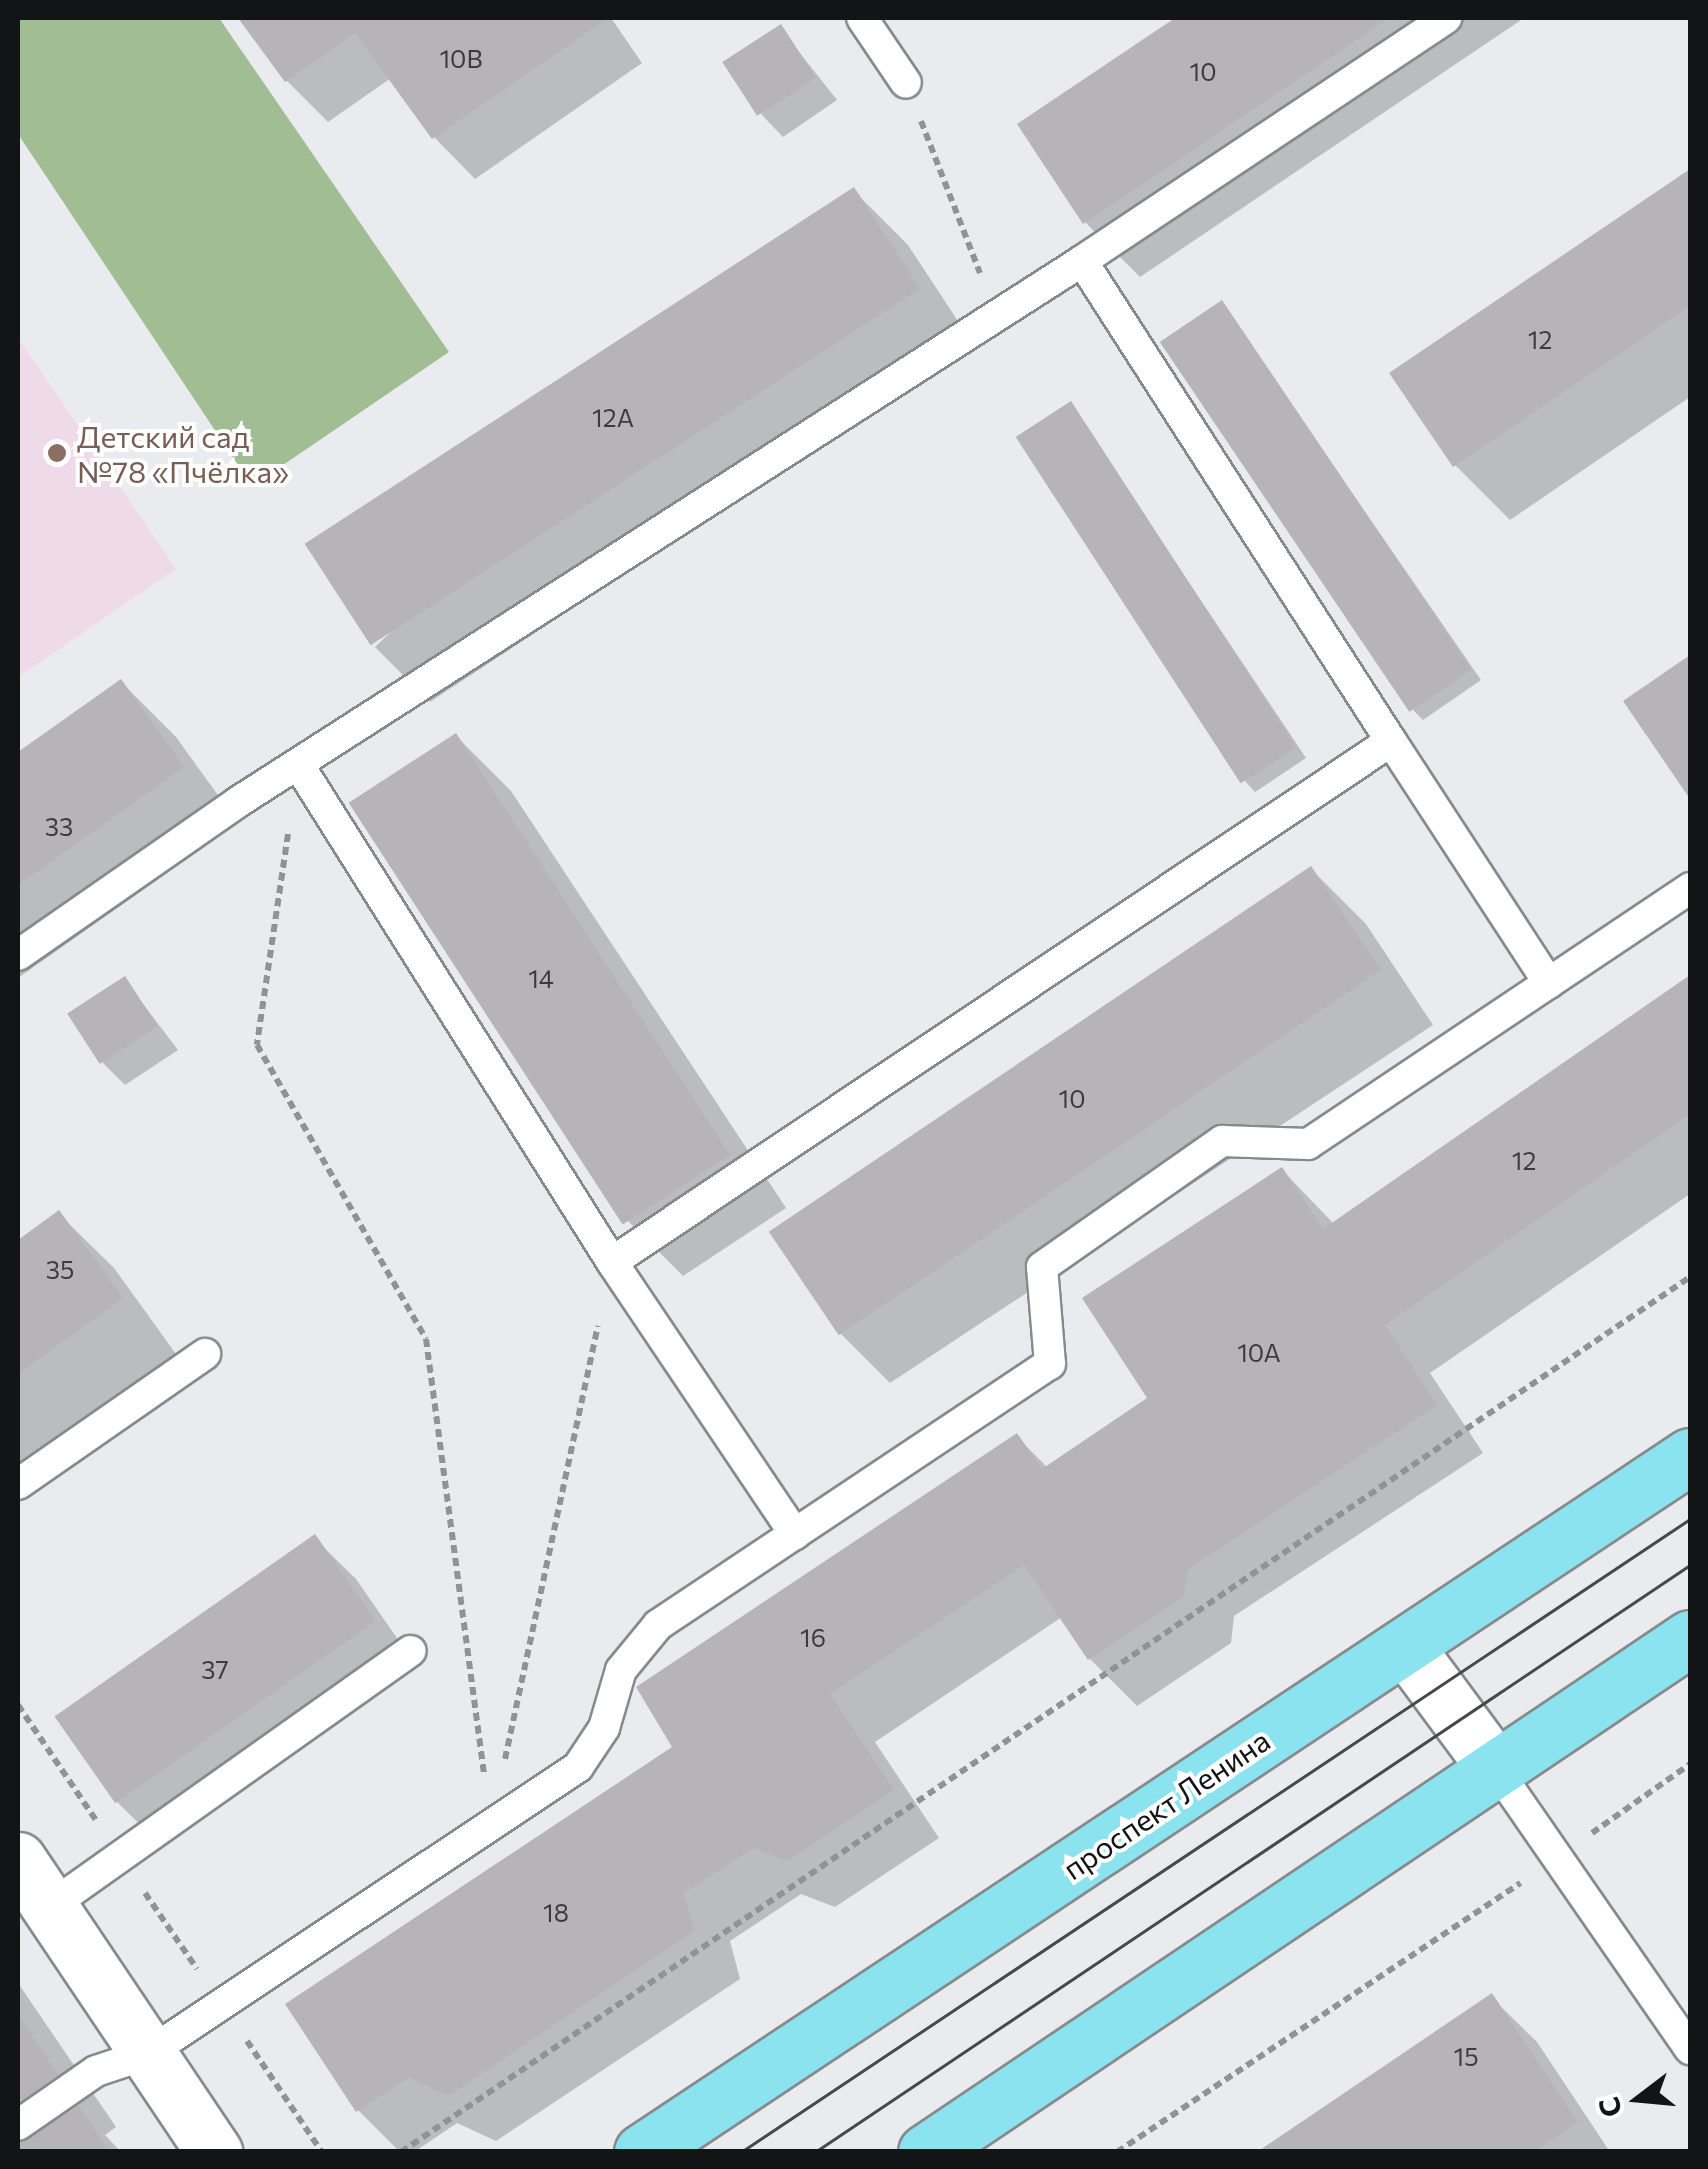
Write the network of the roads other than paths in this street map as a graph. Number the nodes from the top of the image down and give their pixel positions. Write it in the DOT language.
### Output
graph roads {
  1 [pos="862,18"];
  2 [pos="1446,18"];
  3 [pos="906,83"];
  4 [pos="1082,260"];
  5 [pos="1391,742"];
  6 [pos="298,764"];
  7 [pos="1690,888"];
  8 [pos="18,956"];
  9 [pos="1549,984"];
  10 [pos="612,1262"];
  11 [pos="204,1354"];
  12 [pos="1690,1456"];
  13 [pos="18,1484"];
  14 [pos="795,1534"];
  15 [pos="1690,1638"];
  16 [pos="1405,1646"];
  17 [pos="412,1651"];
  18 [pos="1496,1769"];
  19 [pos="18,1860"];
  20 [pos="49,1907"];
  21 [pos="1690,2049"];
  22 [pos="148,2054"];
  23 [pos="18,2125"];
  24 [pos="214,2152"];
  25 [pos="642,2152"];
  26 [pos="926,2152"];
  1 -- 3 [label="lane"];
  2 -- 4 [label="lane"];
  4 -- 5 [label="lane"];
  4 -- 6 [label="lane"];
  5 -- 9 [label="lane"];
  5 -- 10 [label="lane"];
  6 -- 8 [label="lane"];
  6 -- 10 [label="lane"];
  7 -- 9 [label="lane"];
  9 -- 14 [label="lane"];
  10 -- 14 [label="lane"];
  11 -- 13 [label="lane"];
  12 -- 16 [label="main road, проспект Ленина"];
  14 -- 22 [label="lane"];
  15 -- 18 [label="main road"];
  16 -- 18 [label="street"];
  16 -- 25 [label="main road, проспект Ленина"];
  17 -- 20 [label="lane"];
  18 -- 21 [label="lane"];
  18 -- 26 [label="main road"];
  19 -- 20 [label="street"];
  20 -- 22 [label="street"];
  22 -- 23 [label="lane"];
  22 -- 24 [label="street"];
}
